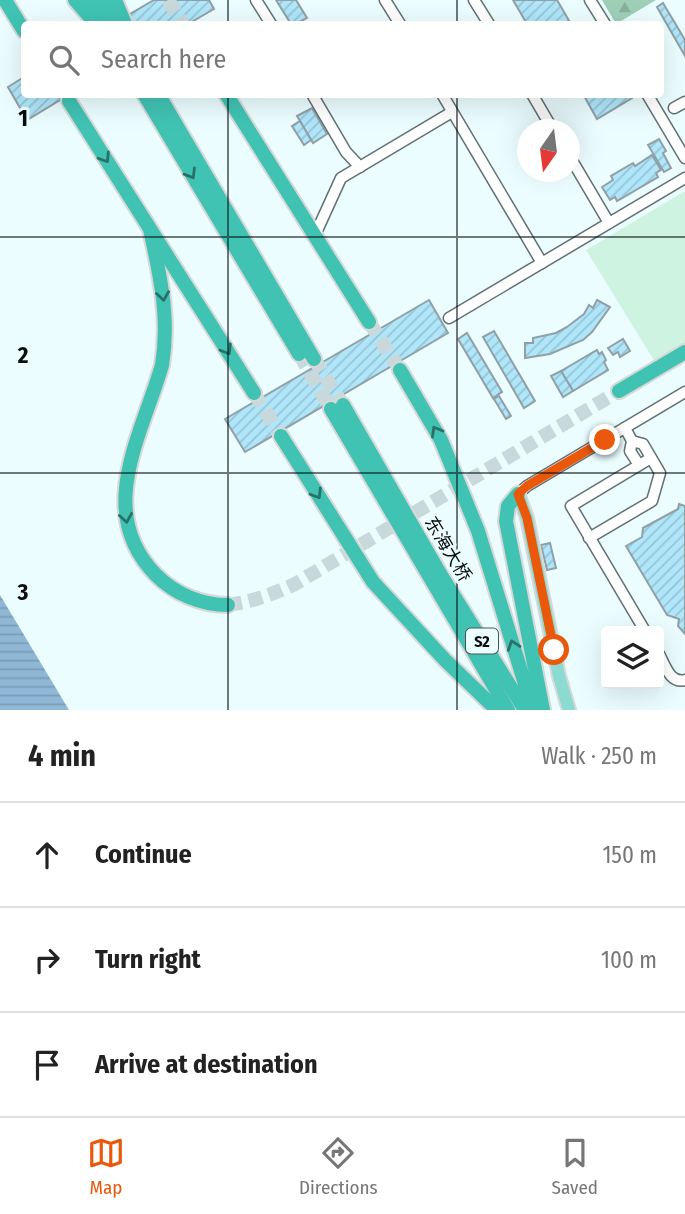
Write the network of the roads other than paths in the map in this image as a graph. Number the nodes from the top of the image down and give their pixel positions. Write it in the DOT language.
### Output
graph roads {
  1 [pos="5,0"];
  2 [pos="75,0"];
  3 [pos="89,0"];
  4 [pos="103,0"];
  5 [pos="114,0"];
  6 [pos="256,0"];
  7 [pos="385,0"];
  8 [pos="474,0"];
  9 [pos="590,0"];
  10 [pos="107,21"];
  11 [pos="108,21"];
  12 [pos="109,21"];
  13 [pos="109,21"];
  14 [pos="269,21"];
  15 [pos="398,21"];
  16 [pos="487,21"];
  17 [pos="603,21"];
  18 [pos="21,26"];
  19 [pos="146,98"];
  20 [pos="160,98"];
  21 [pos="229,98"];
  22 [pos="314,98"];
  23 [pos="444,98"];
  24 [pos="534,98"];
  25 [pos="649,98"];
  26 [pos="69,101"];
  27 [pos="685,102"];
  28 [pos="674,108"];
  29 [pos="452,112"];
  30 [pos="547,119"];
  31 [pos="685,158"];
  32 [pos="360,167"];
  33 [pos="580,175"];
  34 [pos="685,178"];
  35 [pos="609,223"];
  36 [pos="150,229"];
  37 [pos="315,235"];
  38 [pos="542,263"];
  39 [pos="449,318"];
  40 [pos="369,322"];
  41 [pos="685,352"];
  42 [pos="299,354"];
  43 [pos="314,359"];
  44 [pos="400,370"];
  45 [pos="619,391"];
  46 [pos="685,392"];
  47 [pos="254,393"];
  48 [pos="625,428"];
  49 [pos="281,436"];
  50 [pos="632,440"];
  51 [pos="651,458"];
  52 [pos="639,465"];
  53 [pos="518,494"];
  54 [pos="590,538"];
  55 [pos="228,605"];
  56 [pos="642,626"];
  57 [pos="664,662"];
  58 [pos="685,680"];
  59 [pos="497,710"];
  60 [pos="508,710"];
  61 [pos="525,710"];
  62 [pos="533,710"];
  63 [pos="543,710"];
  64 [pos="569,710"];
  1 -- 18 [label="highway"];
  2 -- 10 [label="highway"];
  3 -- 11 [label="highway"];
  4 -- 12 [label="highway"];
  5 -- 13 [label="highway"];
  6 -- 14 [label="street"];
  7 -- 15 [label="street"];
  8 -- 16 [label="street"];
  9 -- 17 [label="street"];
  19 -- 42 [label="highway, one-way"];
  20 -- 43 [label="highway"];
  21 -- 37 [label="highway"];
  22 -- 32 [label="street"];
  23 -- 29 [label="street"];
  24 -- 30 [label="street"];
  25 -- 31 [label="street"];
  26 -- 36 [label="highway, one-way"];
  27 -- 28 [label="street"];
  29 -- 32 [label="street"];
  29 -- 38 [label="street"];
  32 -- 37 [label="street"];
  33 -- 35 [label="street"];
  34 -- 35 [label="street"];
  35 -- 38 [label="street"];
  36 -- 47 [label="highway, one-way"];
  36 -- 55 [label="highway, one-way"];
  37 -- 40 [label="highway"];
  38 -- 39 [label="street"];
  41 -- 45 [label="highway"];
  62 -- 44 [label="highway, one-way"];
  46 -- 48 [label="street"];
  48 -- 50 [label="street"];
  48 -- 53 [label="street"];
  49 -- 59 [label="highway, one-way"];
  50 -- 51 [label="street"];
  50 -- 52 [label="street"];
  51 -- 52 [label="street"];
  51 -- 54 [label="street"];
  52 -- 54 [label="street"];
  53 -- 63 [label="highway"];
  53 -- 64 [label="main road"];
  54 -- 56 [label="street"];
  57 -- 58 [label="street"];
  60 -- 61 [label="highway, 东海大桥 / S2"];
}
